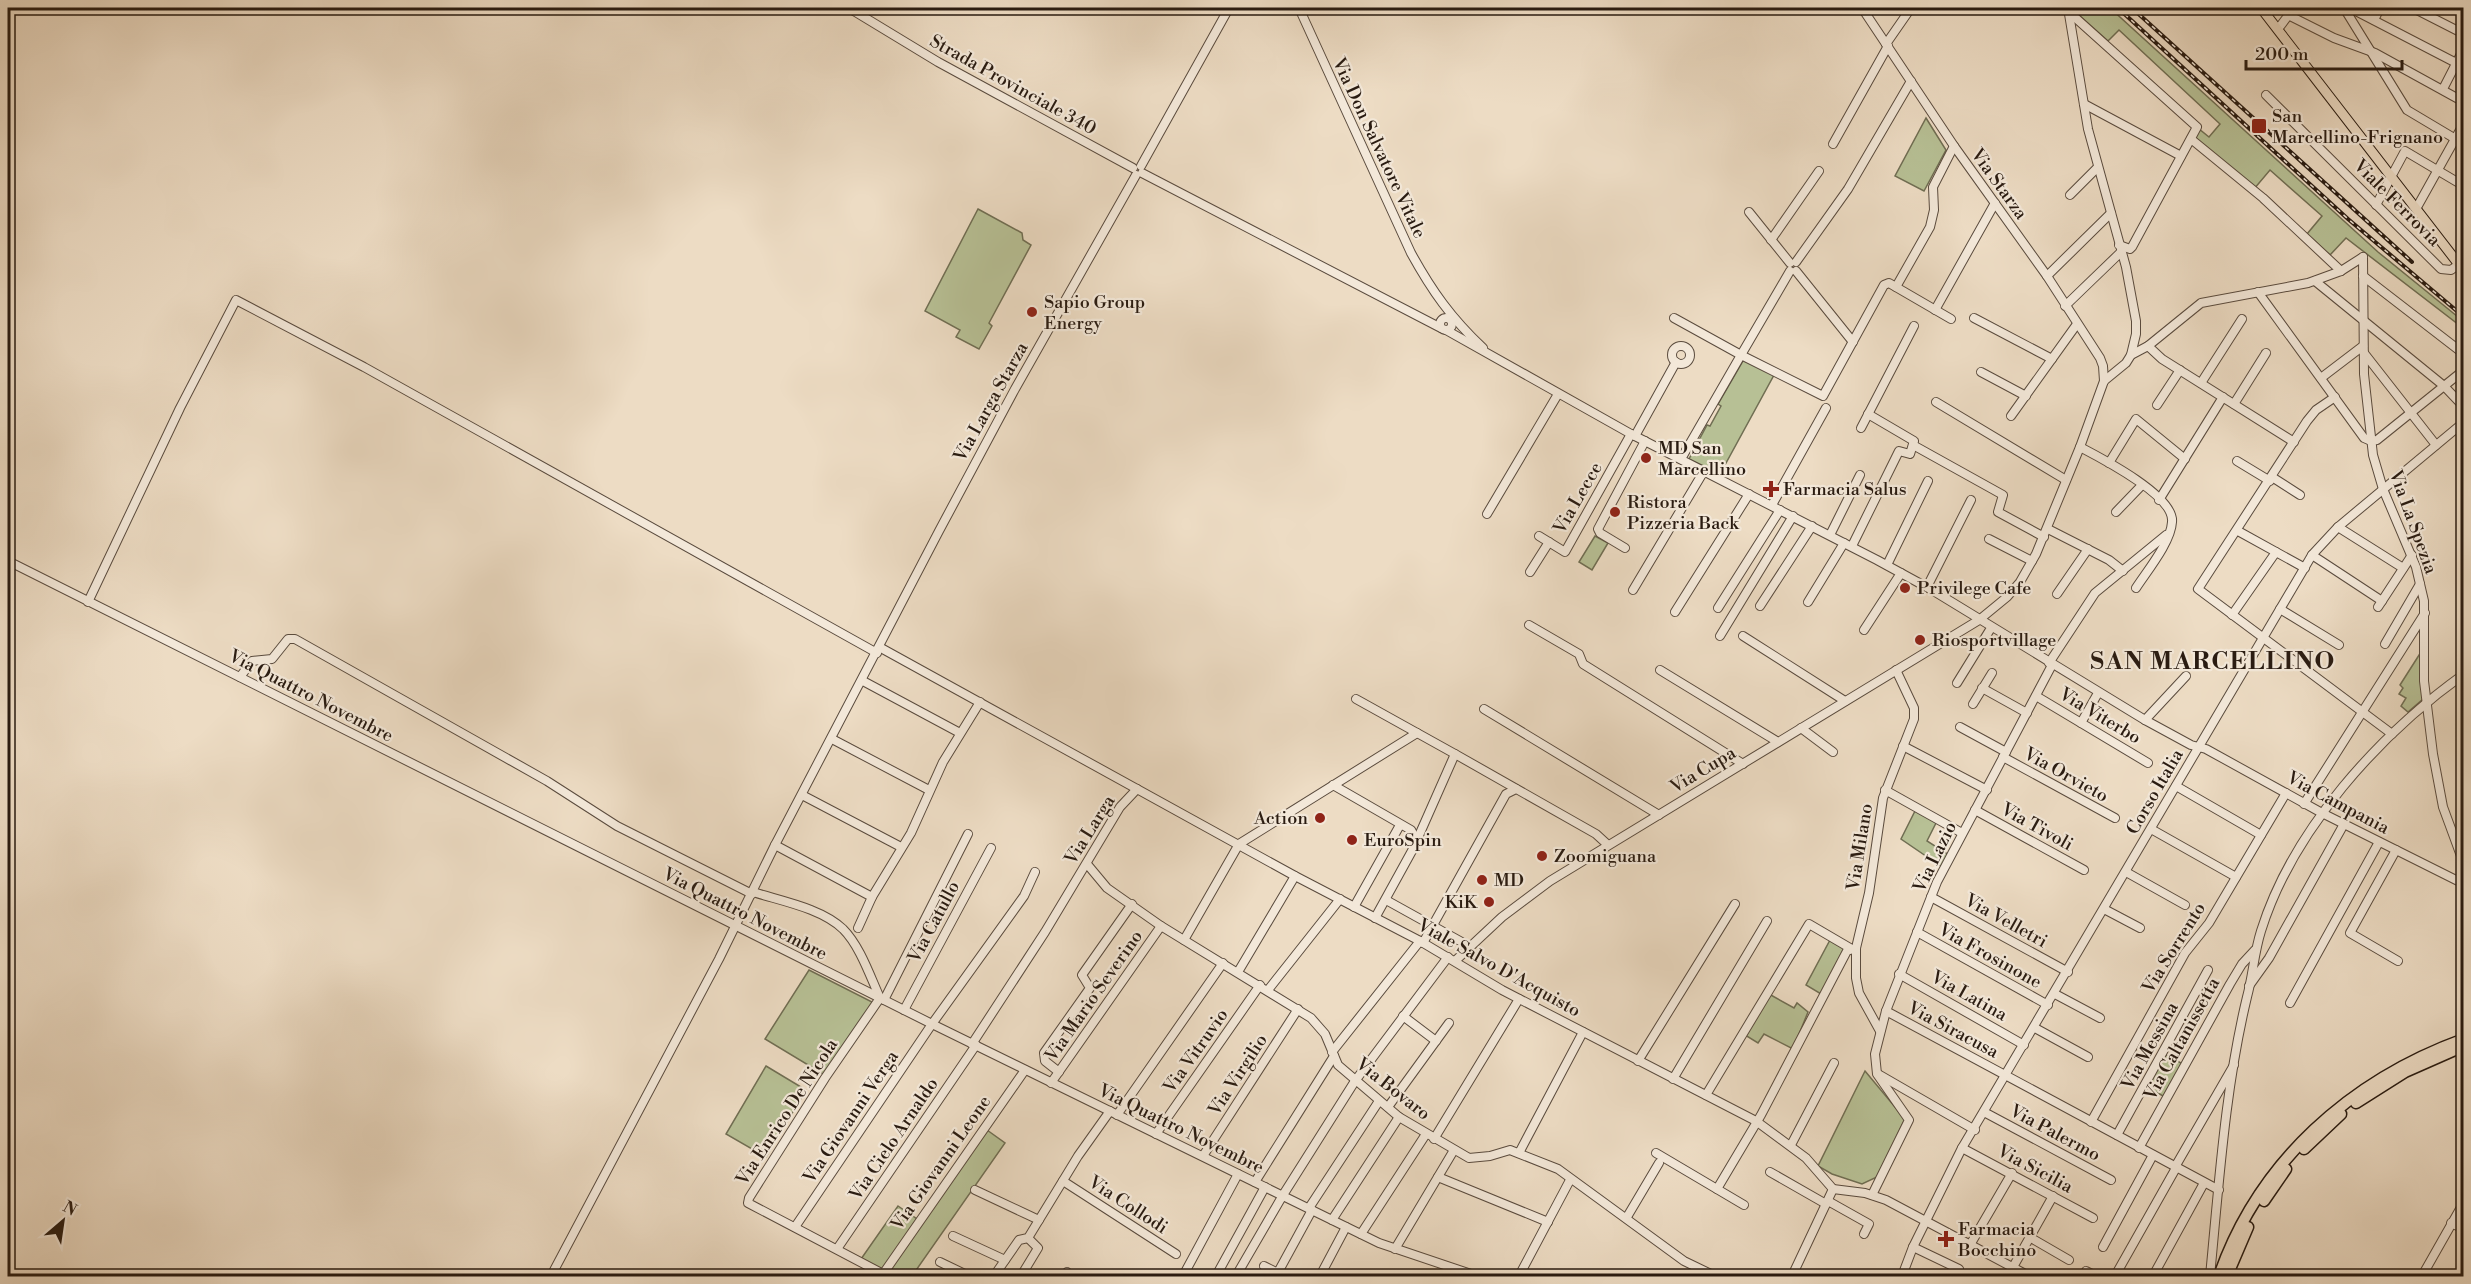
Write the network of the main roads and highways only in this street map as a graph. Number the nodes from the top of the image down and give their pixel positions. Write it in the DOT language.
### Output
graph roads {
  1 [pos="2261,8"];
  2 [pos="2459,266"];
  3 [pos="2463,1039"];
  4 [pos="2463,1047"];
  5 [pos="2219,1276"];
  6 [pos="2227,1276"];
  1 -- 2 [label="main road"];
  3 -- 5 [label="highway"];
  4 -- 6 [label="highway"];
}
